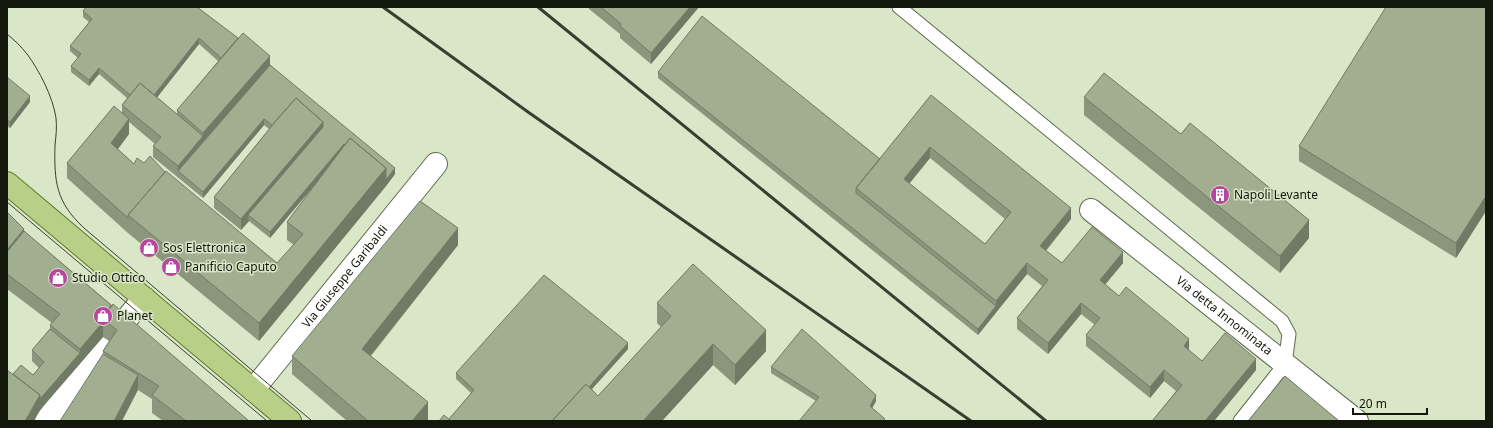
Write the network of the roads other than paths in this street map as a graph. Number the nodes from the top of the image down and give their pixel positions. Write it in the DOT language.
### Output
graph roads {
  1 [pos="899,7"];
  2 [pos="436,164"];
  3 [pos="7,183"];
  4 [pos="1091,210"];
  5 [pos="144,298"];
  6 [pos="1285,364"];
  7 [pos="253,390"];
  8 [pos="46,421"];
  9 [pos="290,421"];
  10 [pos="1240,421"];
  11 [pos="1357,421"];
  1 -- 6 [label="lane"];
  2 -- 7 [label="street, Via Giuseppe Garibaldi"];
  3 -- 5 [label="main road"];
  4 -- 6 [label="street, Via detta Innominata"];
  5 -- 7 [label="main road"];
  5 -- 8 [label="street"];
  6 -- 10 [label="lane"];
  6 -- 11 [label="street, Via detta Innominata"];
  7 -- 9 [label="main road"];
}
